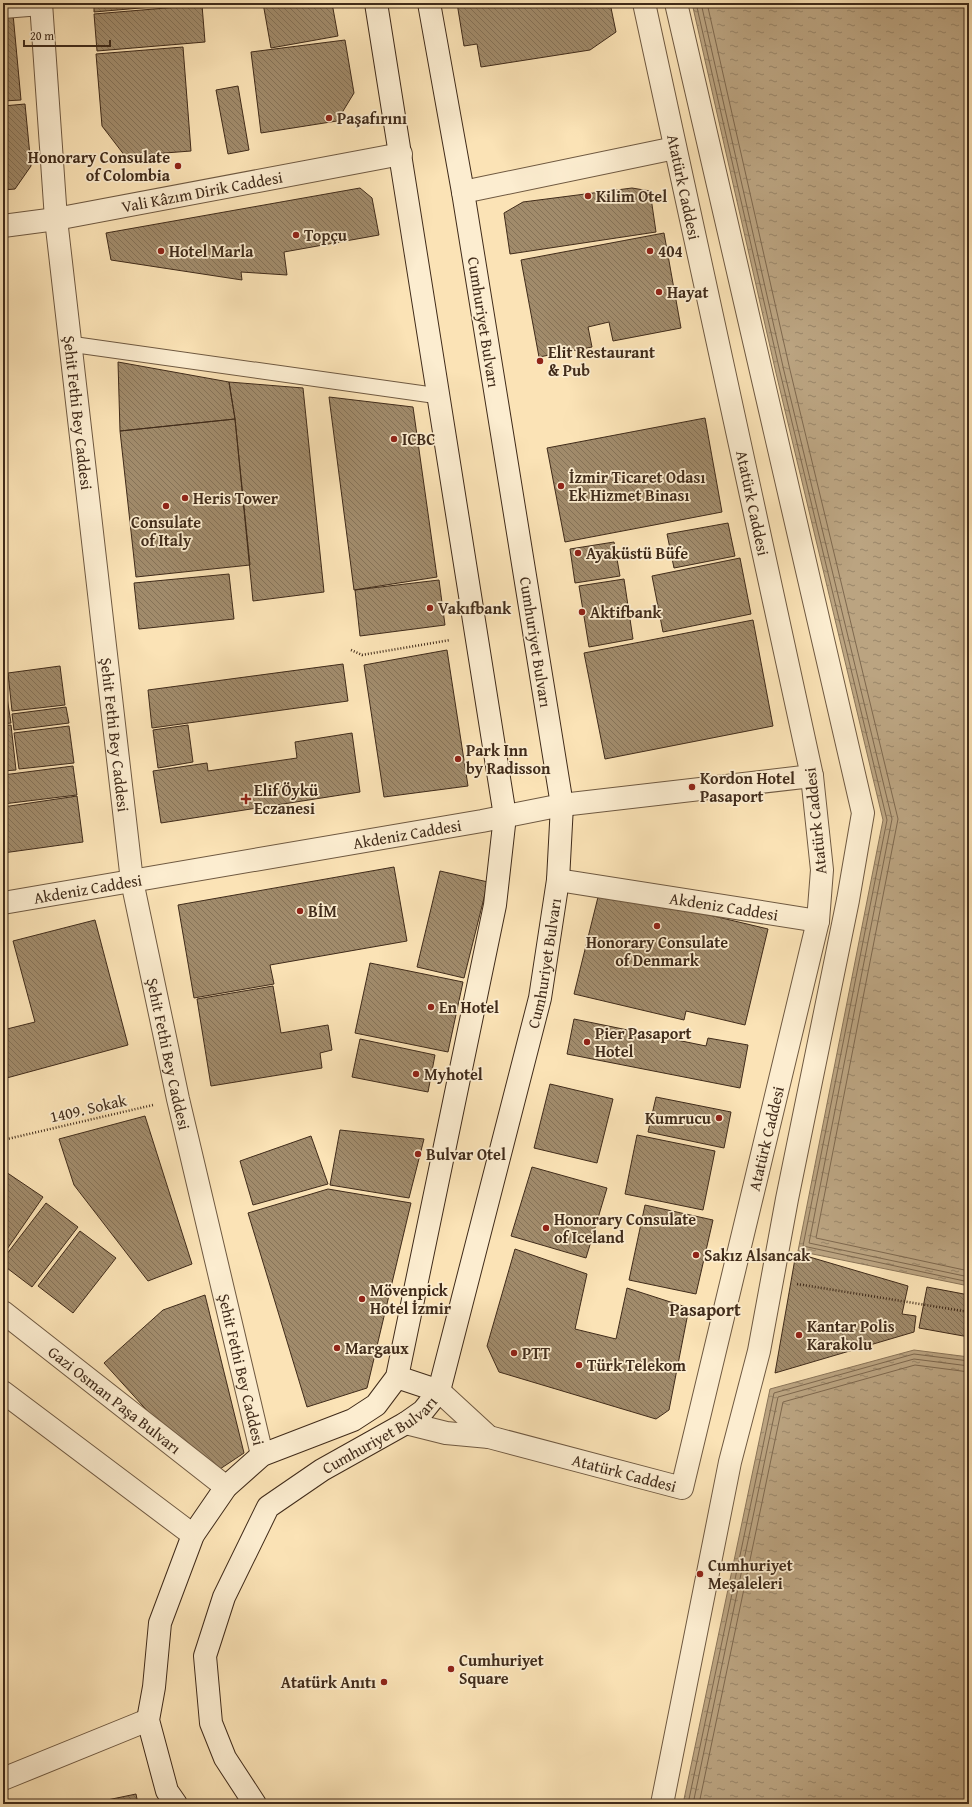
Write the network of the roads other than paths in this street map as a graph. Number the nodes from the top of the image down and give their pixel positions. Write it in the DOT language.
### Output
graph roads {
  1 [pos="41,3"];
  2 [pos="376,3"];
  3 [pos="429,3"];
  4 [pos="644,3"];
  5 [pos="676,3"];
  6 [pos="3,7"];
  7 [pos="675,148"];
  8 [pos="401,154"];
  9 [pos="463,192"];
  10 [pos="56,219"];
  11 [pos="3,226"];
  12 [pos="70,344"];
  13 [pos="439,396"];
  14 [pos="812,776"];
  15 [pos="562,805"];
  16 [pos="506,816"];
  17 [pos="558,880"];
  18 [pos="132,881"];
  19 [pos="3,903"];
  20 [pos="818,920"];
  21 [pos="3,1312"];
  22 [pos="397,1377"];
  23 [pos="439,1391"];
  24 [pos="3,1392"];
  25 [pos="406,1423"];
  26 [pos="489,1437"];
  27 [pos="262,1455"];
  28 [pos="226,1487"];
  29 [pos="193,1535"];
  30 [pos="148,1720"];
  31 [pos="3,1779"];
  32 [pos="176,1804"];
  33 [pos="255,1804"];
  34 [pos="662,1804"];
  1 -- 6 [label="street"];
  1 -- 10 [label="street, Şehit Fethi Bey Caddesi"];
  2 -- 8 [label="street, Cumhuriyet Bulvarı"];
  3 -- 9 [label="street, Cumhuriyet Bulvarı"];
  4 -- 7 [label="street, Atatürk Caddesi"];
  5 -- 34 [label="street"];
  7 -- 9 [label="street"];
  7 -- 14 [label="street, Atatürk Caddesi"];
  8 -- 10 [label="street, Vali Kâzım Dirik Caddesi"];
  8 -- 13 [label="street, Cumhuriyet Bulvarı"];
  9 -- 15 [label="street, Cumhuriyet Bulvarı"];
  10 -- 11 [label="street, Vali Kâzım Dirik Caddesi"];
  10 -- 12 [label="street, Şehit Fethi Bey Caddesi"];
  12 -- 13 [label="lane"];
  12 -- 18 [label="street, Şehit Fethi Bey Caddesi"];
  13 -- 16 [label="street, Cumhuriyet Bulvarı"];
  14 -- 15 [label="street, Akdeniz Caddesi"];
  14 -- 20 [label="street, Atatürk Caddesi"];
  15 -- 16 [label="street, Akdeniz Caddesi"];
  15 -- 17 [label="street, Cumhuriyet Bulvarı"];
  16 -- 18 [label="street, Akdeniz Caddesi"];
  16 -- 22 [label="street, Cumhuriyet Bulvarı"];
  17 -- 20 [label="street, Akdeniz Caddesi"];
  17 -- 23 [label="street, Cumhuriyet Bulvarı"];
  18 -- 19 [label="street, Akdeniz Caddesi"];
  18 -- 27 [label="street, Şehit Fethi Bey Caddesi"];
  20 -- 26 [label="street, Atatürk Caddesi"];
  21 -- 28 [label="street, Gazi Osman Paşa Bulvarı"];
  22 -- 23 [label="street"];
  22 -- 27 [label="street, Cumhuriyet Bulvarı"];
  23 -- 25 [label="street, Cumhuriyet Bulvarı"];
  23 -- 26 [label="street, Atatürk Caddesi"];
  24 -- 29 [label="street"];
  25 -- 26 [label="street, Atatürk Caddesi"];
  25 -- 33 [label="street, Cumhuriyet Bulvarı"];
  27 -- 28 [label="street, Cumhuriyet Bulvarı"];
  28 -- 29 [label="street, Cumhuriyet Bulvarı"];
  29 -- 30 [label="street, Cumhuriyet Bulvarı"];
  30 -- 31 [label="street"];
  30 -- 32 [label="street, Cumhuriyet Bulvarı"];
}
